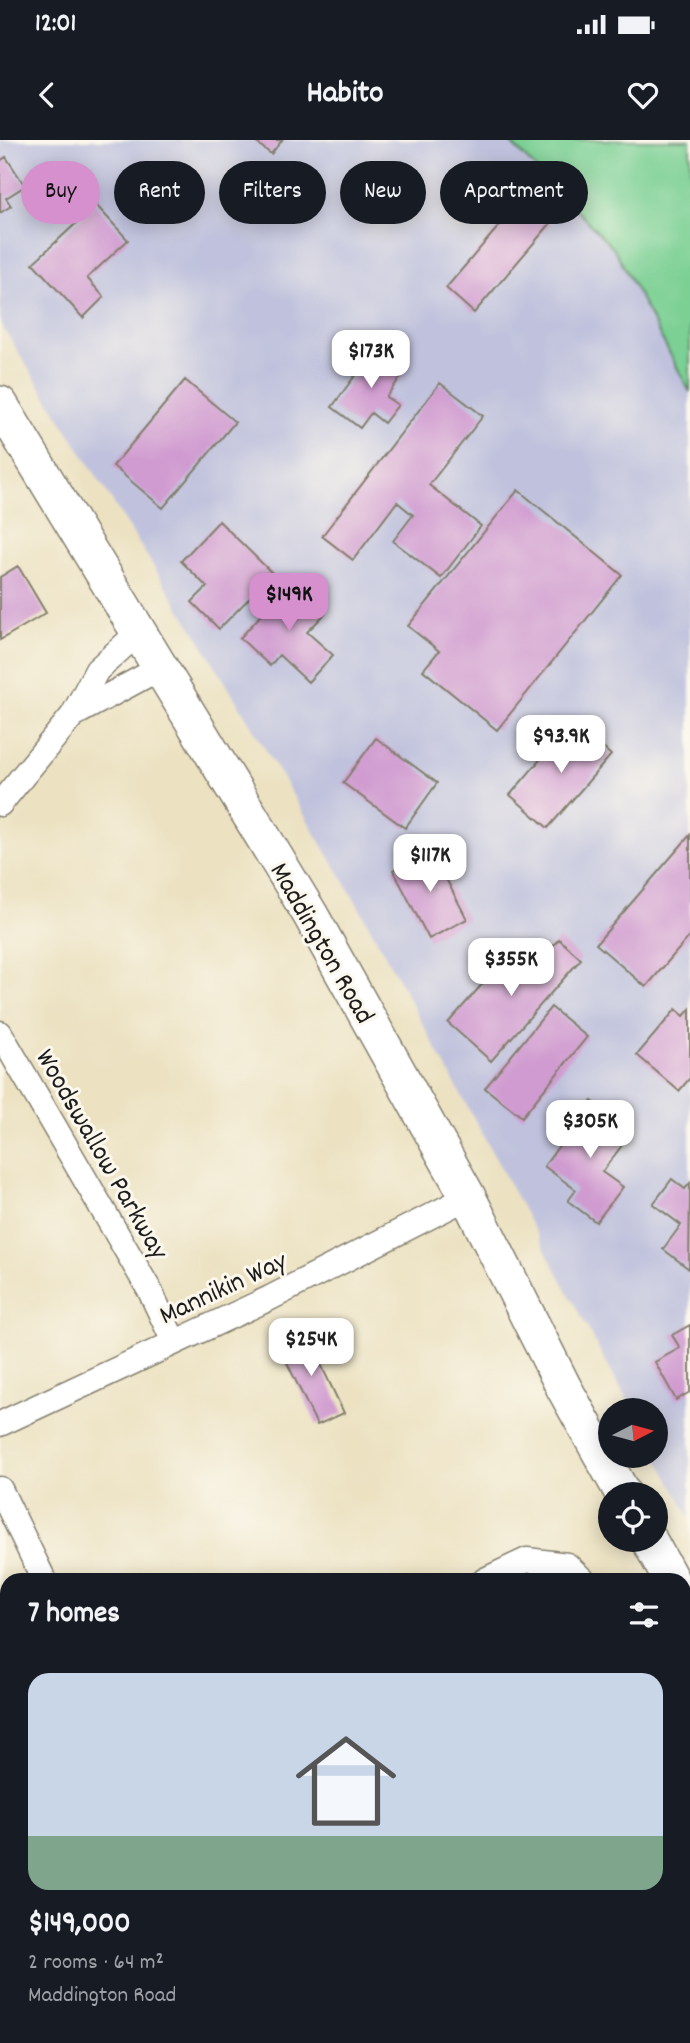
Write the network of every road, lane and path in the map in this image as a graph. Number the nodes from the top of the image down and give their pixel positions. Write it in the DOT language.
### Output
graph roads {
  1 [pos="0,404"];
  2 [pos="139,632"];
  3 [pos="160,668"];
  4 [pos="73,715"];
  5 [pos="0,804"];
  6 [pos="0,1032"];
  7 [pos="467,1197"];
  8 [pos="174,1342"];
  9 [pos="0,1424"];
  10 [pos="617,1482"];
  11 [pos="0,1489"];
  12 [pos="656,1552"];
  13 [pos="41,1573"];
  14 [pos="500,1573"];
  15 [pos="576,1573"];
  16 [pos="667,1573"];
  1 -- 2 [label="main road, Maddington Road"];
  2 -- 3 [label="main road, Maddington Road"];
  2 -- 4 [label="street"];
  3 -- 4 [label="street"];
  3 -- 7 [label="main road, Maddington Road"];
  4 -- 5 [label="street"];
  6 -- 8 [label="street, Woodswallow Parkway"];
  7 -- 8 [label="street, Mannikin Way"];
  7 -- 10 [label="main road, Maddington Road"];
  8 -- 9 [label="street, Mannikin Way"];
  11 -- 13 [label="street"];
  12 -- 16 [label="main road"];
  14 -- 15 [label="street"];
}
